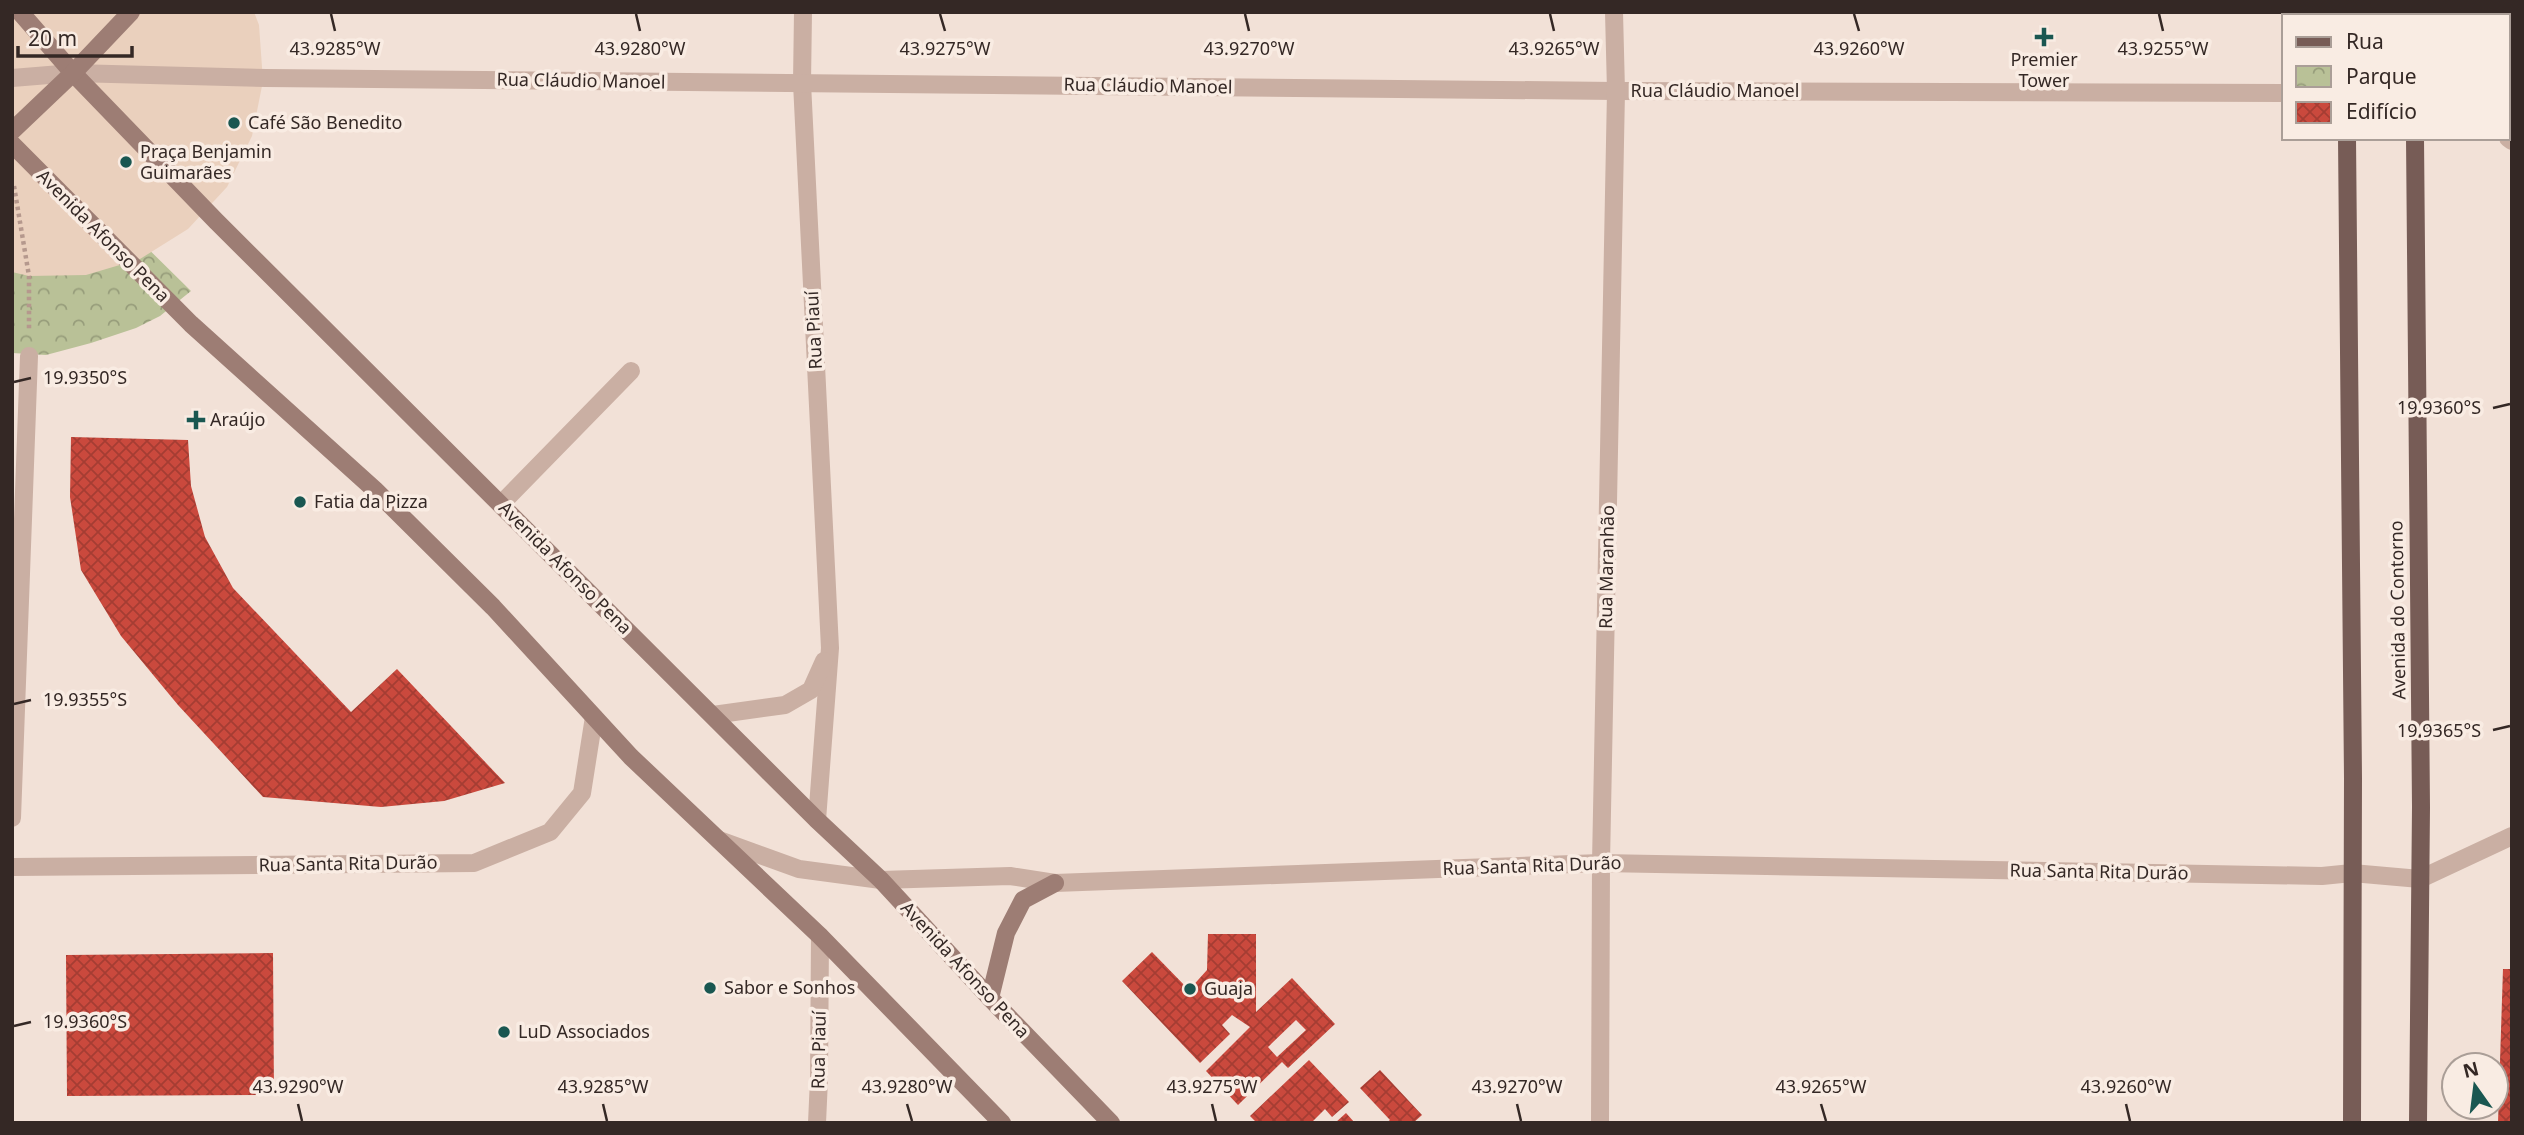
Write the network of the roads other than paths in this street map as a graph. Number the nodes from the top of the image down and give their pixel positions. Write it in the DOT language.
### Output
graph roads {
  1 [pos="131,12"];
  2 [pos="803,12"];
  3 [pos="1614,12"];
  4 [pos="18,15"];
  5 [pos="73,73"];
  6 [pos="12,78"];
  7 [pos="802,83"];
  8 [pos="1616,91"];
  9 [pos="2282,93"];
  10 [pos="12,131"];
  11 [pos="2347,140"];
  12 [pos="2415,140"];
  13 [pos="12,144"];
  14 [pos="29,356"];
  15 [pos="631,371"];
  16 [pos="501,504"];
  17 [pos="830,648"];
  18 [pos="713,715"];
  19 [pos="594,717"];
  20 [pos="12,818"];
  21 [pos="817,820"];
  22 [pos="2512,836"];
  23 [pos="718,839"];
  24 [pos="1601,863"];
  25 [pos="12,867"];
  26 [pos="2352,873"];
  27 [pos="2420,879"];
  28 [pos="881,880"];
  29 [pos="1055,883"];
  30 [pos="820,936"];
  31 [pos="990,998"];
  32 [pos="817,1123"];
  33 [pos="1002,1123"];
  34 [pos="1111,1123"];
  35 [pos="1600,1123"];
  36 [pos="2351,1123"];
  37 [pos="2418,1123"];
  1 -- 5 [label="main road"];
  2 -- 7 [label="street, Rua Piauí"];
  3 -- 8 [label="street, Rua Maranhão"];
  4 -- 5 [label="main road, Avenida Afonso Pena"];
  5 -- 6 [label="street, Rua Cláudio Manoel"];
  5 -- 7 [label="street, Rua Cláudio Manoel"];
  5 -- 10 [label="main road"];
  5 -- 16 [label="main road, Avenida Afonso Pena"];
  7 -- 8 [label="street, Rua Cláudio Manoel"];
  7 -- 17 [label="street, Rua Piauí"];
  8 -- 9 [label="street, Rua Cláudio Manoel"];
  8 -- 24 [label="street, Rua Maranhão"];
  11 -- 26 [label="main road"];
  12 -- 27 [label="main road, Avenida do Contorno"];
  13 -- 19 [label="main road, Avenida Afonso Pena"];
  14 -- 20 [label="street"];
  15 -- 16 [label="street"];
  16 -- 18 [label="main road, Avenida Afonso Pena"];
  17 -- 18 [label="street, Rua Piauí"];
  17 -- 21 [label="street, Rua Piauí"];
  18 -- 21 [label="main road, Avenida Afonso Pena"];
  19 -- 23 [label="main road, Avenida Afonso Pena"];
  19 -- 25 [label="street, Rua Santa Rita Durão"];
  21 -- 28 [label="main road, Avenida Afonso Pena"];
  22 -- 27 [label="street"];
  23 -- 28 [label="street, Rua Santa Rita Durão"];
  23 -- 30 [label="main road, Avenida Afonso Pena"];
  24 -- 26 [label="street, Rua Santa Rita Durão"];
  24 -- 29 [label="street, Rua Santa Rita Durão"];
  24 -- 35 [label="street, Rua Maranhão"];
  26 -- 27 [label="street, Rua Santa Rita Durão"];
  26 -- 36 [label="main road"];
  27 -- 37 [label="main road, Avenida do Contorno"];
  28 -- 29 [label="street, Rua Santa Rita Durão"];
  28 -- 31 [label="main road, Avenida Afonso Pena"];
  29 -- 31 [label="main road"];
  30 -- 32 [label="street, Rua Piauí"];
  30 -- 33 [label="main road, Avenida Afonso Pena"];
  31 -- 34 [label="main road, Avenida Afonso Pena"];
}
